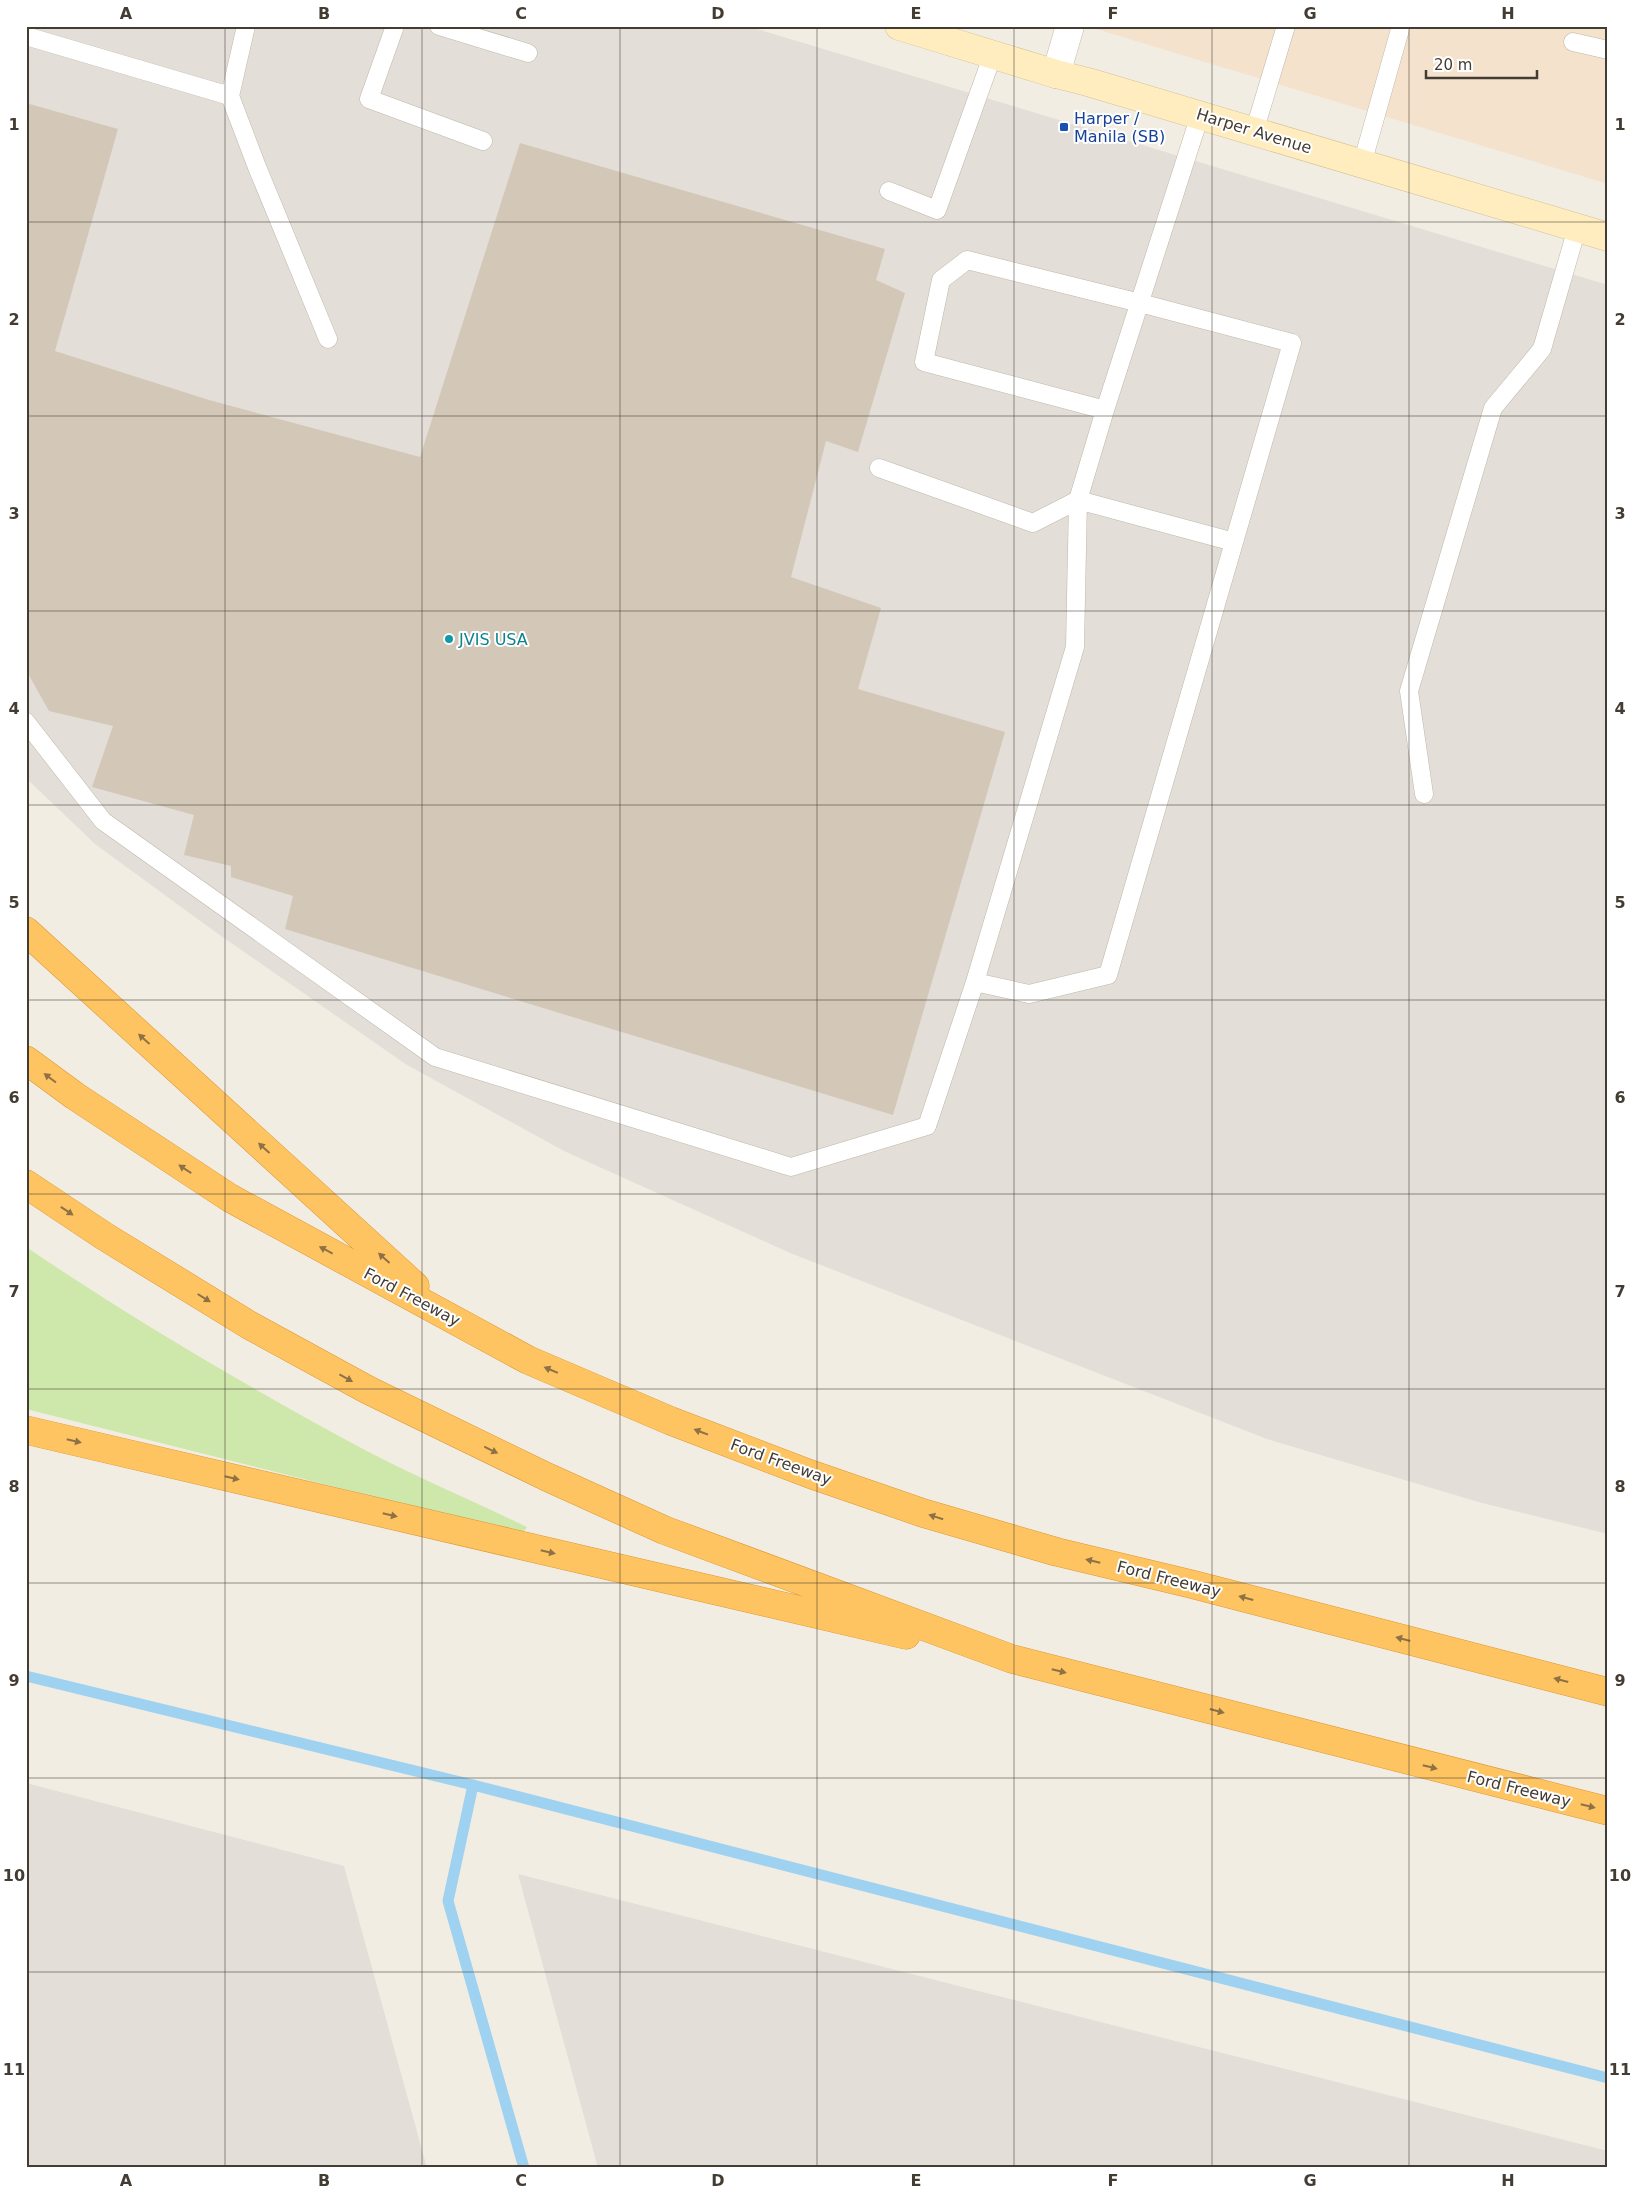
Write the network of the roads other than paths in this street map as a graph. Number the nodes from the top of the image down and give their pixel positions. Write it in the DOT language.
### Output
graph roads {
  1 [pos="246,26"];
  2 [pos="395,26"];
  3 [pos="439,26"];
  4 [pos="900,26"];
  5 [pos="1070,26"];
  6 [pos="1286,26"];
  7 [pos="1401,26"];
  8 [pos="26,36"];
  9 [pos="1573,42"];
  10 [pos="1608,50"];
  11 [pos="528,53"];
  12 [pos="993,54"];
  13 [pos="1056,74"];
  14 [pos="230,96"];
  15 [pos="1200,116"];
  16 [pos="1254,132"];
  17 [pos="483,141"];
  18 [pos="1362,164"];
  19 [pos="889,191"];
  20 [pos="1577,228"];
  21 [pos="1608,237"];
  22 [pos="1140,303"];
  23 [pos="328,339"];
  24 [pos="1105,410"];
  25 [pos="879,468"];
  26 [pos="1078,500"];
  27 [pos="1234,542"];
  28 [pos="26,722"];
  29 [pos="1424,794"];
  30 [pos="26,931"];
  31 [pos="975,982"];
  32 [pos="26,1060"];
  33 [pos="26,1184"];
  34 [pos="446,1314"];
  35 [pos="26,1430"];
  36 [pos="1012,1659"];
  37 [pos="1608,1692"];
  38 [pos="1608,1811"];
  1 -- 14 [label="lane"];
  2 -- 17 [label="lane"];
  3 -- 11 [label="lane"];
  4 -- 12 [label="main road, Harper Avenue"];
  5 -- 13 [label="street"];
  6 -- 16 [label="lane"];
  7 -- 18 [label="lane"];
  8 -- 14 [label="lane"];
  9 -- 10 [label="lane"];
  12 -- 13 [label="main road, Harper Avenue"];
  12 -- 19 [label="lane"];
  13 -- 15 [label="main road, Harper Avenue"];
  14 -- 23 [label="lane"];
  15 -- 16 [label="main road, Harper Avenue"];
  15 -- 22 [label="lane"];
  16 -- 18 [label="main road, Harper Avenue"];
  18 -- 20 [label="main road, Harper Avenue"];
  20 -- 21 [label="main road, Harper Avenue"];
  20 -- 29 [label="lane"];
  22 -- 24 [label="lane"];
  22 -- 24 [label="lane"];
  22 -- 27 [label="lane"];
  24 -- 26 [label="lane"];
  25 -- 26 [label="lane"];
  26 -- 27 [label="lane"];
  26 -- 31 [label="lane"];
  27 -- 31 [label="lane"];
  28 -- 31 [label="lane"];
  34 -- 30 [label="highway, one-way"];
  34 -- 32 [label="highway, Ford Freeway, one-way"];
  33 -- 36 [label="highway, Ford Freeway, one-way"];
  37 -- 34 [label="highway, Ford Freeway, one-way"];
  35 -- 36 [label="highway, one-way"];
  36 -- 38 [label="highway, Ford Freeway, one-way"];
}
